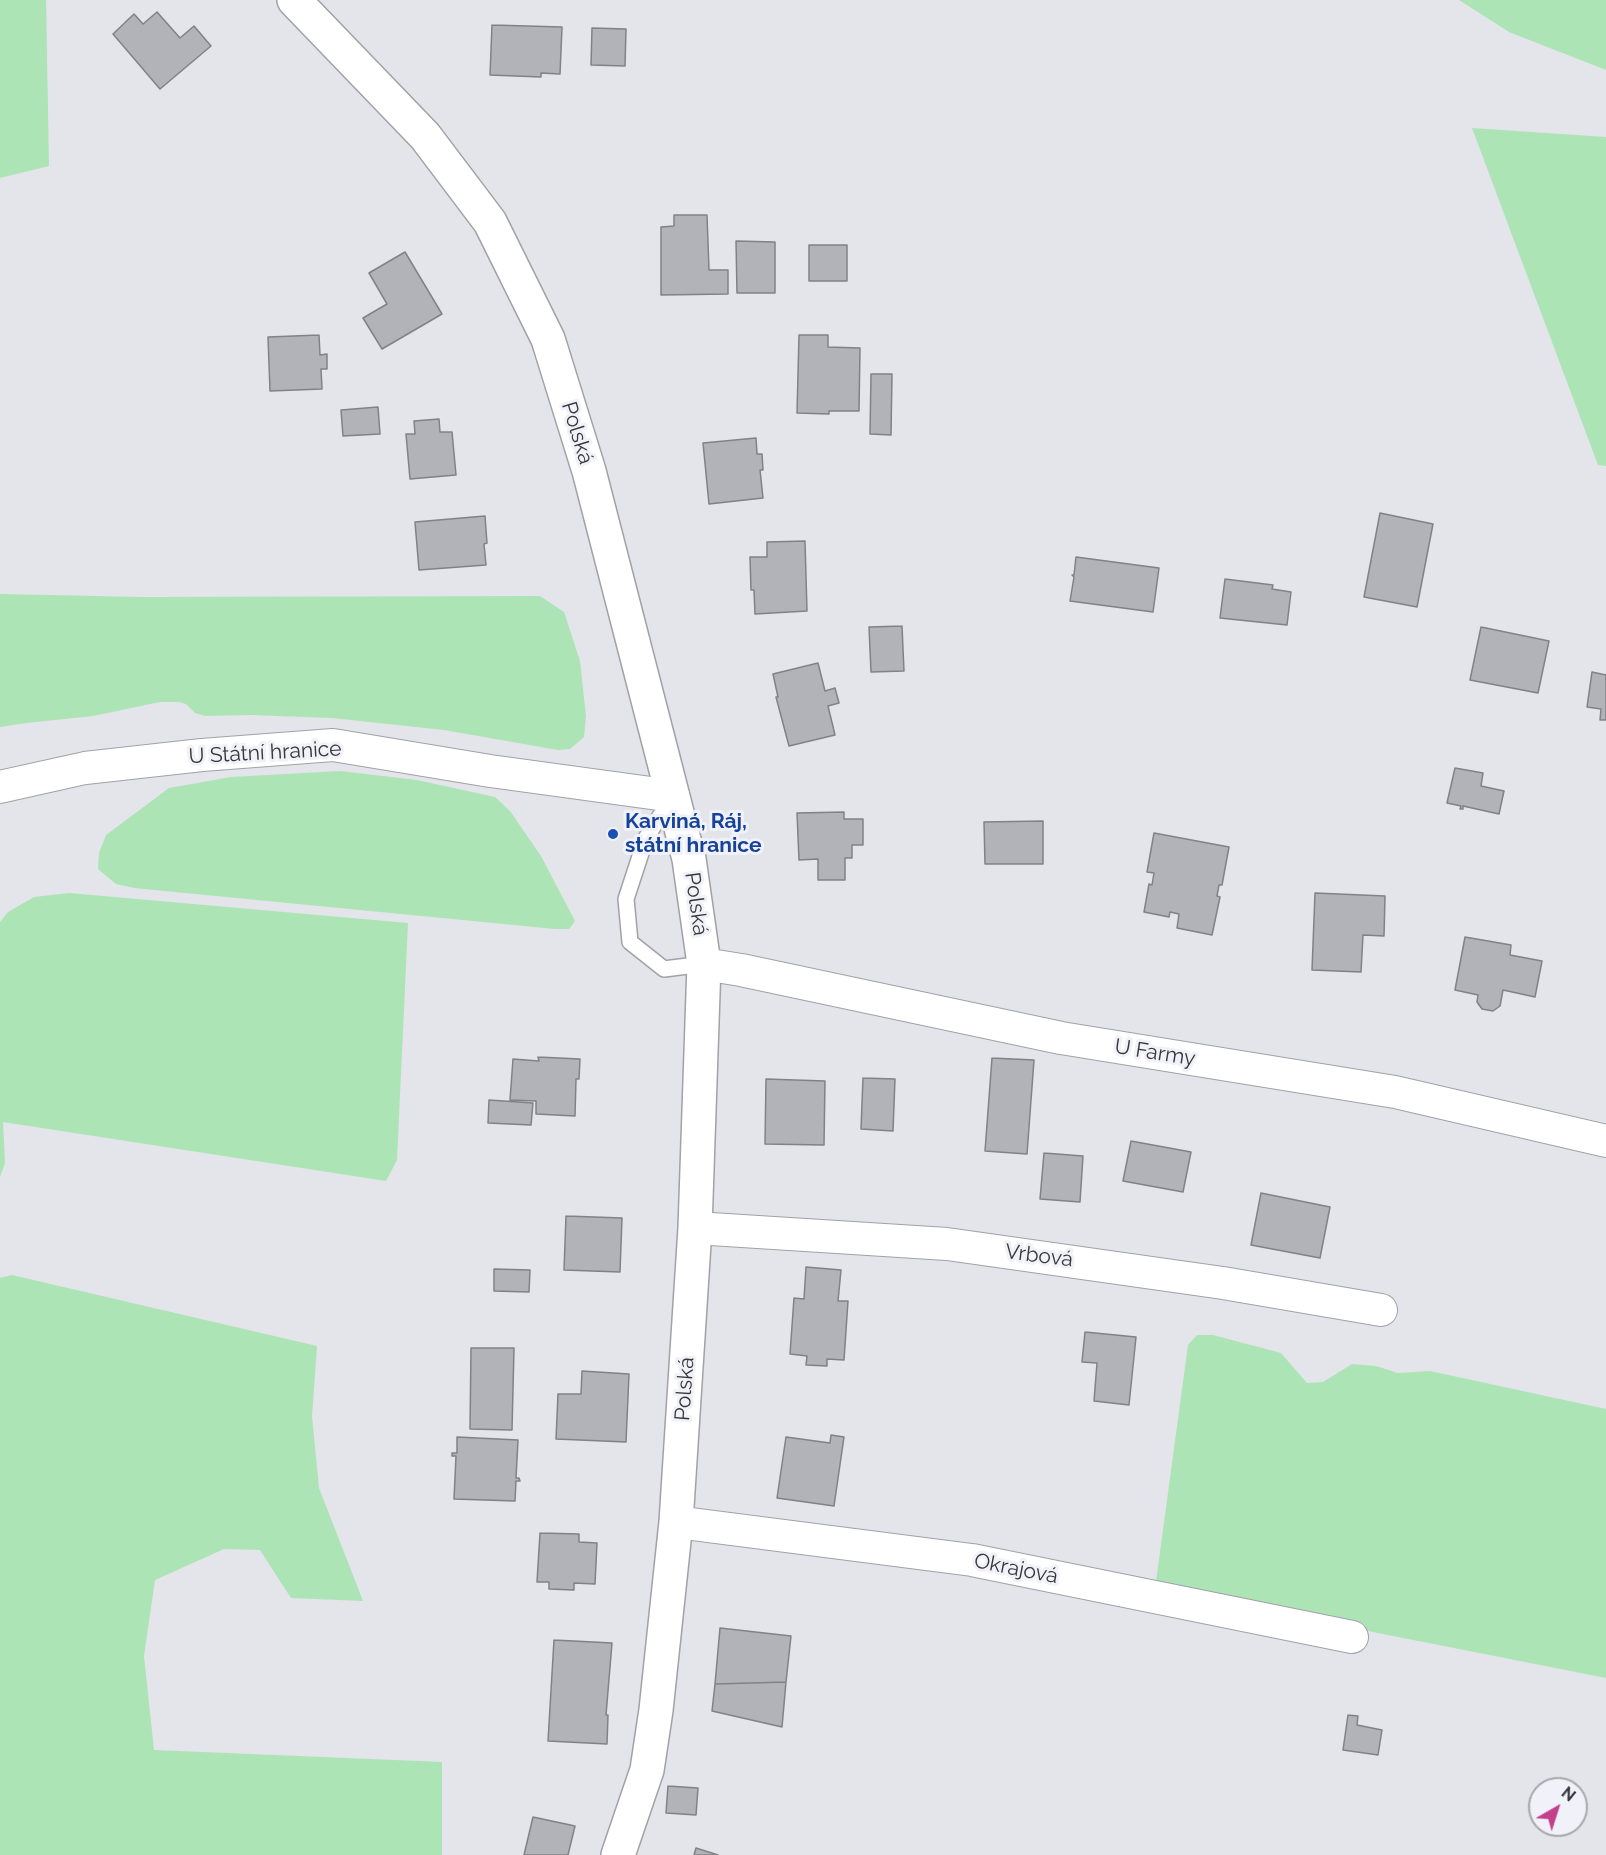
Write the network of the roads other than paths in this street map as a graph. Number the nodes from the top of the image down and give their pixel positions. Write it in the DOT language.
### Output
graph roads {
  1 [pos="294,0"];
  2 [pos="0,787"];
  3 [pos="673,796"];
  4 [pos="704,964"];
  5 [pos="1606,1141"];
  6 [pos="695,1228"];
  7 [pos="1381,1310"];
  8 [pos="676,1522"];
  9 [pos="1352,1636"];
  10 [pos="618,1855"];
  1 -- 3 [label="street, Polská"];
  2 -- 3 [label="street, U Státní hranice"];
  3 -- 4 [label="street, Polská"];
  3 -- 4 [label="lane"];
  4 -- 5 [label="street, U Farmy"];
  4 -- 6 [label="street, Polská"];
  6 -- 7 [label="street, Vrbová"];
  6 -- 8 [label="street, Polská"];
  8 -- 9 [label="street, Okrajová"];
  8 -- 10 [label="street, Polská"];
}
